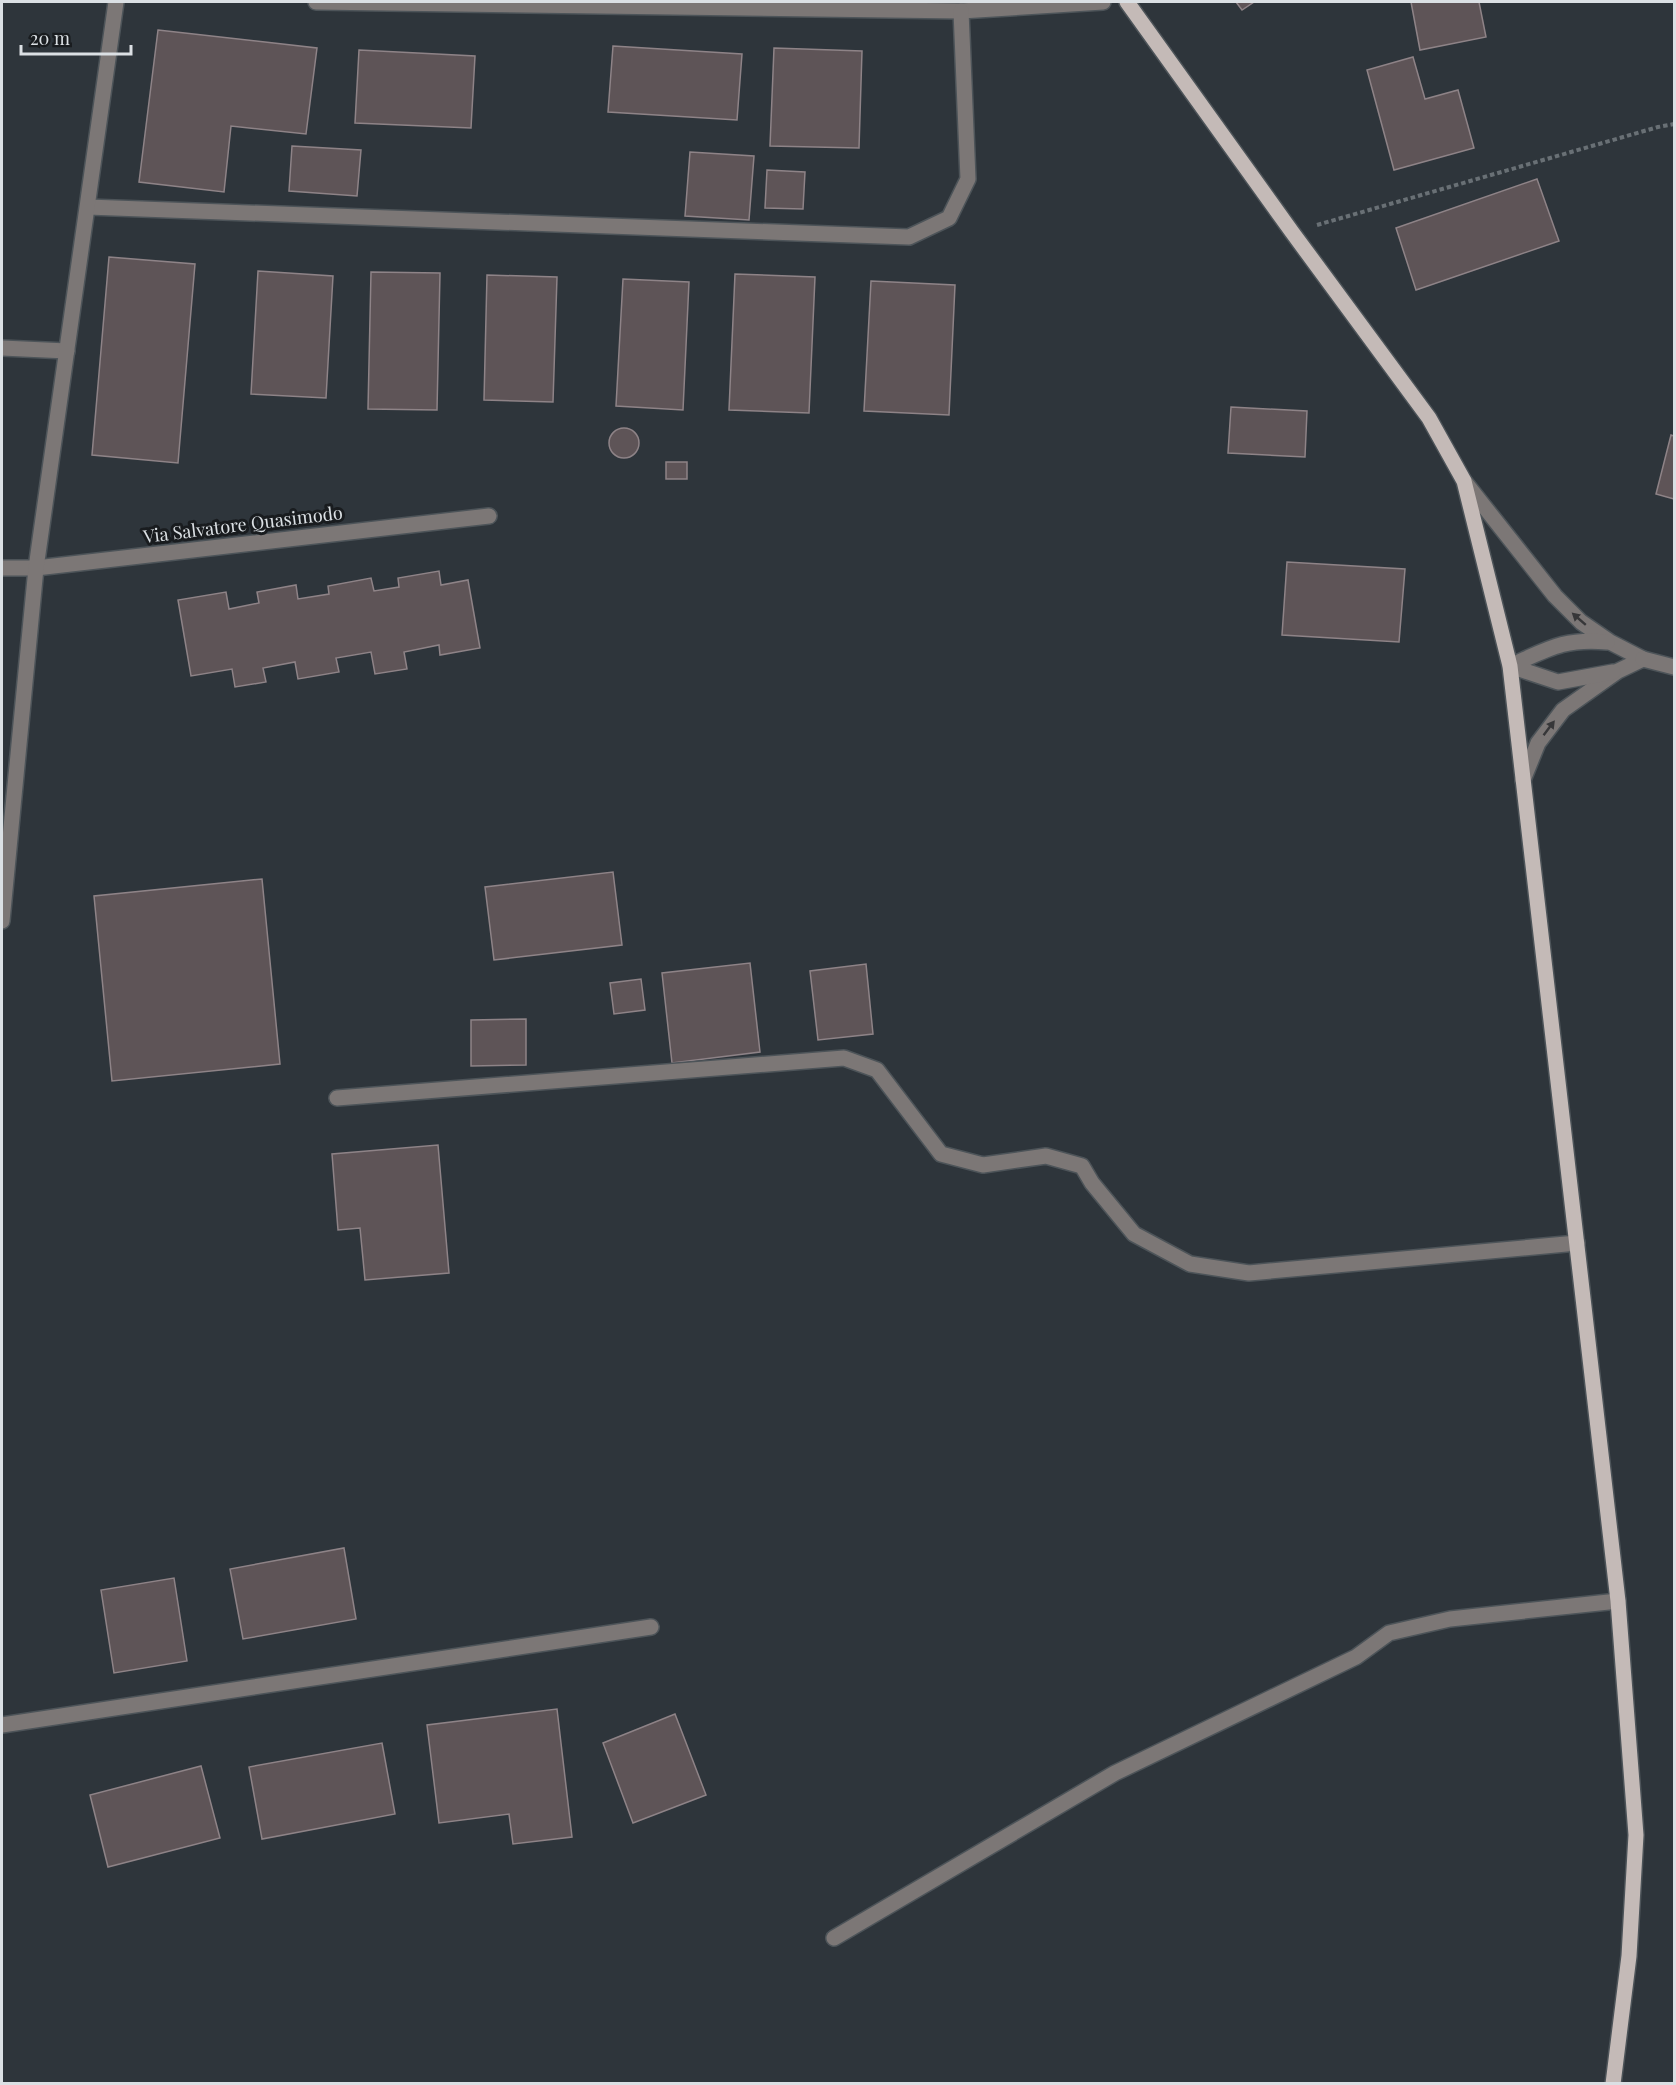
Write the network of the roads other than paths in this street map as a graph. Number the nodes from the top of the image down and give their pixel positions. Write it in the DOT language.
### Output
graph roads {
  1 [pos="116,2"];
  2 [pos="316,2"];
  3 [pos="1103,2"];
  4 [pos="1127,2"];
  5 [pos="961,11"];
  6 [pos="88,207"];
  7 [pos="2,348"];
  8 [pos="67,351"];
  9 [pos="1464,481"];
  10 [pos="489,516"];
  11 [pos="2,568"];
  12 [pos="36,568"];
  13 [pos="1610,642"];
  14 [pos="1643,659"];
  15 [pos="1510,666"];
  16 [pos="1674,667"];
  17 [pos="1618,671"];
  18 [pos="1523,780"];
  19 [pos="2,921"];
  20 [pos="337,1098"];
  21 [pos="1576,1243"];
  22 [pos="1618,1601"];
  23 [pos="651,1627"];
  24 [pos="2,1725"];
  25 [pos="834,1938"];
  26 [pos="1613,2084"];
  1 -- 6 [label="street"];
  2 -- 5 [label="street"];
  3 -- 5 [label="street"];
  4 -- 9 [label="main road"];
  5 -- 6 [label="street"];
  6 -- 8 [label="street"];
  7 -- 8 [label="street"];
  8 -- 12 [label="street"];
  13 -- 9 [label="street, one-way"];
  9 -- 15 [label="main road"];
  10 -- 12 [label="street, Via Salvatore Quasimodo"];
  11 -- 12 [label="street, Via Salvatore Quasimodo"];
  12 -- 19 [label="street"];
  13 -- 14 [label="street"];
  13 -- 15 [label="street"];
  14 -- 16 [label="street"];
  14 -- 17 [label="street"];
  15 -- 17 [label="street"];
  15 -- 18 [label="main road"];
  18 -- 17 [label="street, one-way"];
  18 -- 21 [label="main road"];
  20 -- 21 [label="street"];
  21 -- 22 [label="main road"];
  22 -- 25 [label="street"];
  22 -- 26 [label="main road"];
  23 -- 24 [label="street"];
}
